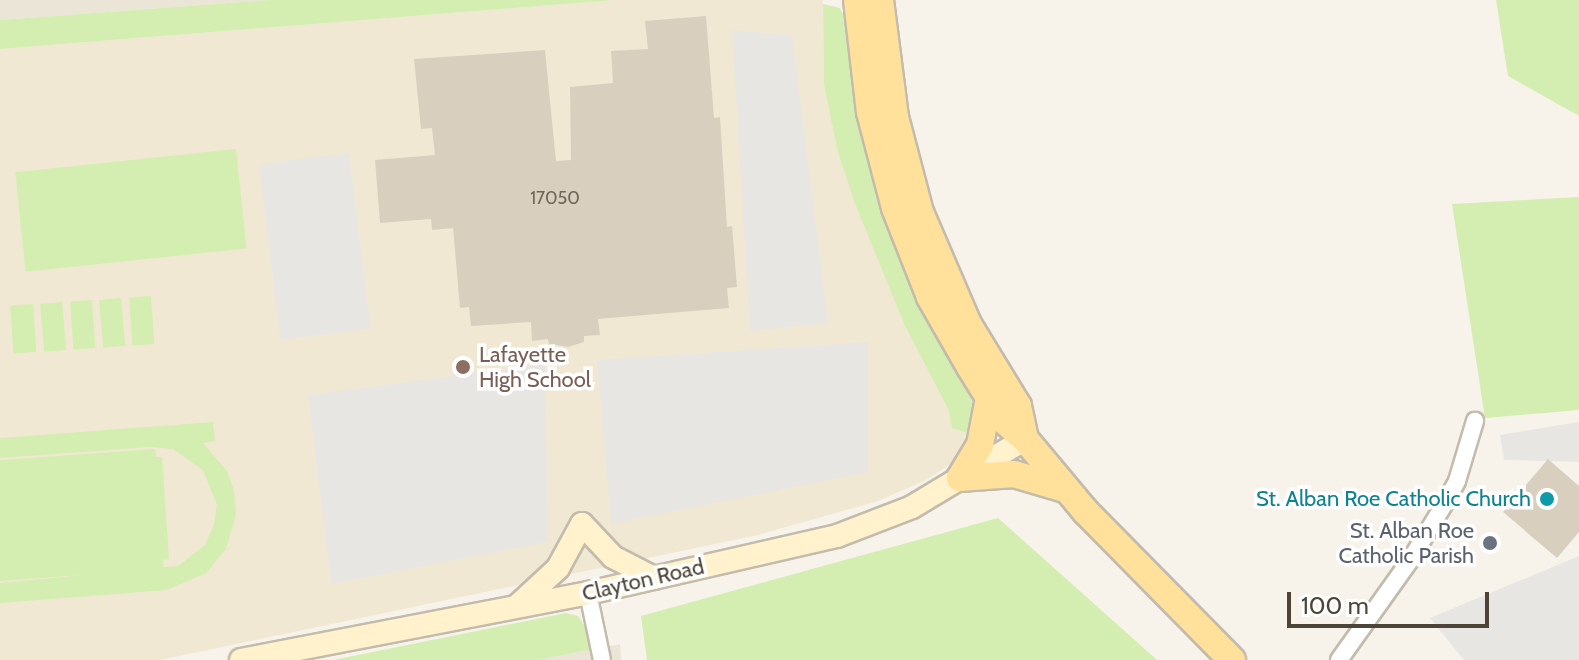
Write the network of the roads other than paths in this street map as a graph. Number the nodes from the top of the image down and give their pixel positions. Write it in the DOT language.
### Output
graph roads {
  1 [pos="857,0"];
  2 [pos="880,0"];
  3 [pos="989,398"];
  4 [pos="1475,421"];
  5 [pos="1025,439"];
  6 [pos="960,478"];
  7 [pos="1065,489"];
  8 [pos="654,578"];
  9 [pos="588,593"];
  10 [pos="516,606"];
  11 [pos="311,653"];
  12 [pos="241,660"];
  13 [pos="602,660"];
  14 [pos="1232,660"];
  15 [pos="1339,660"];
  1 -- 3 [label="main road"];
  2 -- 5 [label="main road"];
  3 -- 5 [label="main road"];
  3 -- 6 [label="main road"];
  4 -- 15 [label="street"];
  5 -- 6 [label="main road, Clayton Road"];
  5 -- 7 [label="main road"];
  6 -- 7 [label="main road"];
  6 -- 8 [label="main road, Clayton Road"];
  7 -- 14 [label="main road"];
  8 -- 9 [label="main road, Clayton Road"];
  8 -- 10 [label="main road"];
  9 -- 10 [label="main road, Clayton Road"];
  9 -- 13 [label="street"];
  10 -- 11 [label="main road, Clayton Road"];
  11 -- 12 [label="main road, Clayton Road"];
}
